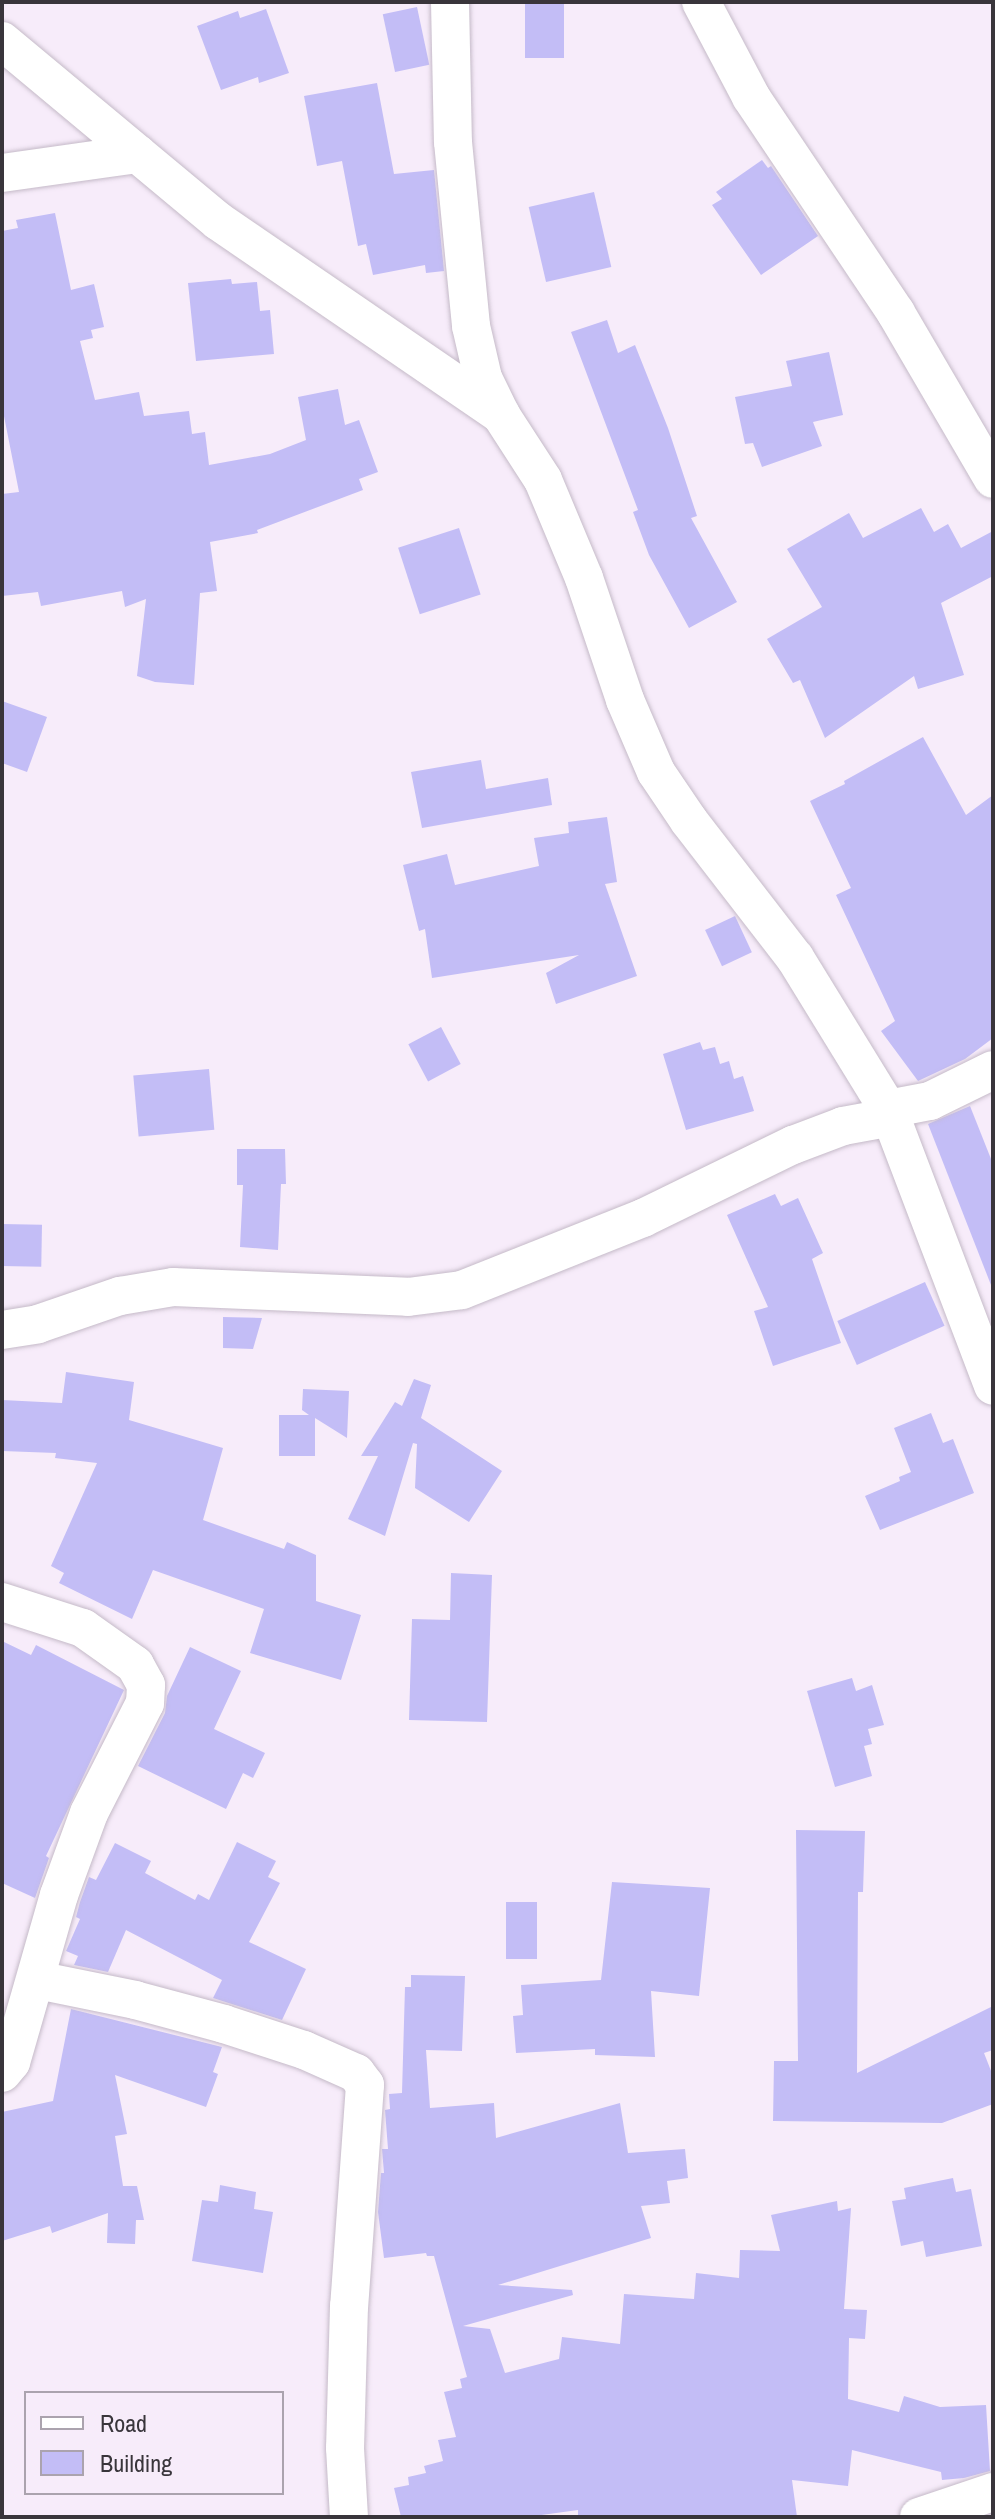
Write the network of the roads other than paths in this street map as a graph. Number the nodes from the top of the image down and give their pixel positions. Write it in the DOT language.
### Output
graph roads {
  1 [pos="450,2"];
  2 [pos="701,2"];
  3 [pos="2,41"];
  4 [pos="138,154"];
  5 [pos="2,173"];
  6 [pos="501,415"];
  7 [pos="993,479"];
  8 [pos="993,1070"];
  9 [pos="890,1113"];
  10 [pos="2,1330"];
  11 [pos="993,1386"];
  12 [pos="2,1602"];
  13 [pos="37,1980"];
  14 [pos="2,2073"];
  15 [pos="993,2492"];
  16 [pos="349,2517"];
  17 [pos="919,2517"];
  1 -- 6 [label="street"];
  2 -- 7 [label="street"];
  3 -- 4 [label="street"];
  4 -- 5 [label="street"];
  4 -- 6 [label="street"];
  6 -- 9 [label="street"];
  8 -- 9 [label="street"];
  9 -- 10 [label="street"];
  9 -- 11 [label="street"];
  12 -- 13 [label="street"];
  13 -- 14 [label="street"];
  13 -- 16 [label="street"];
  15 -- 17 [label="street"];
}
